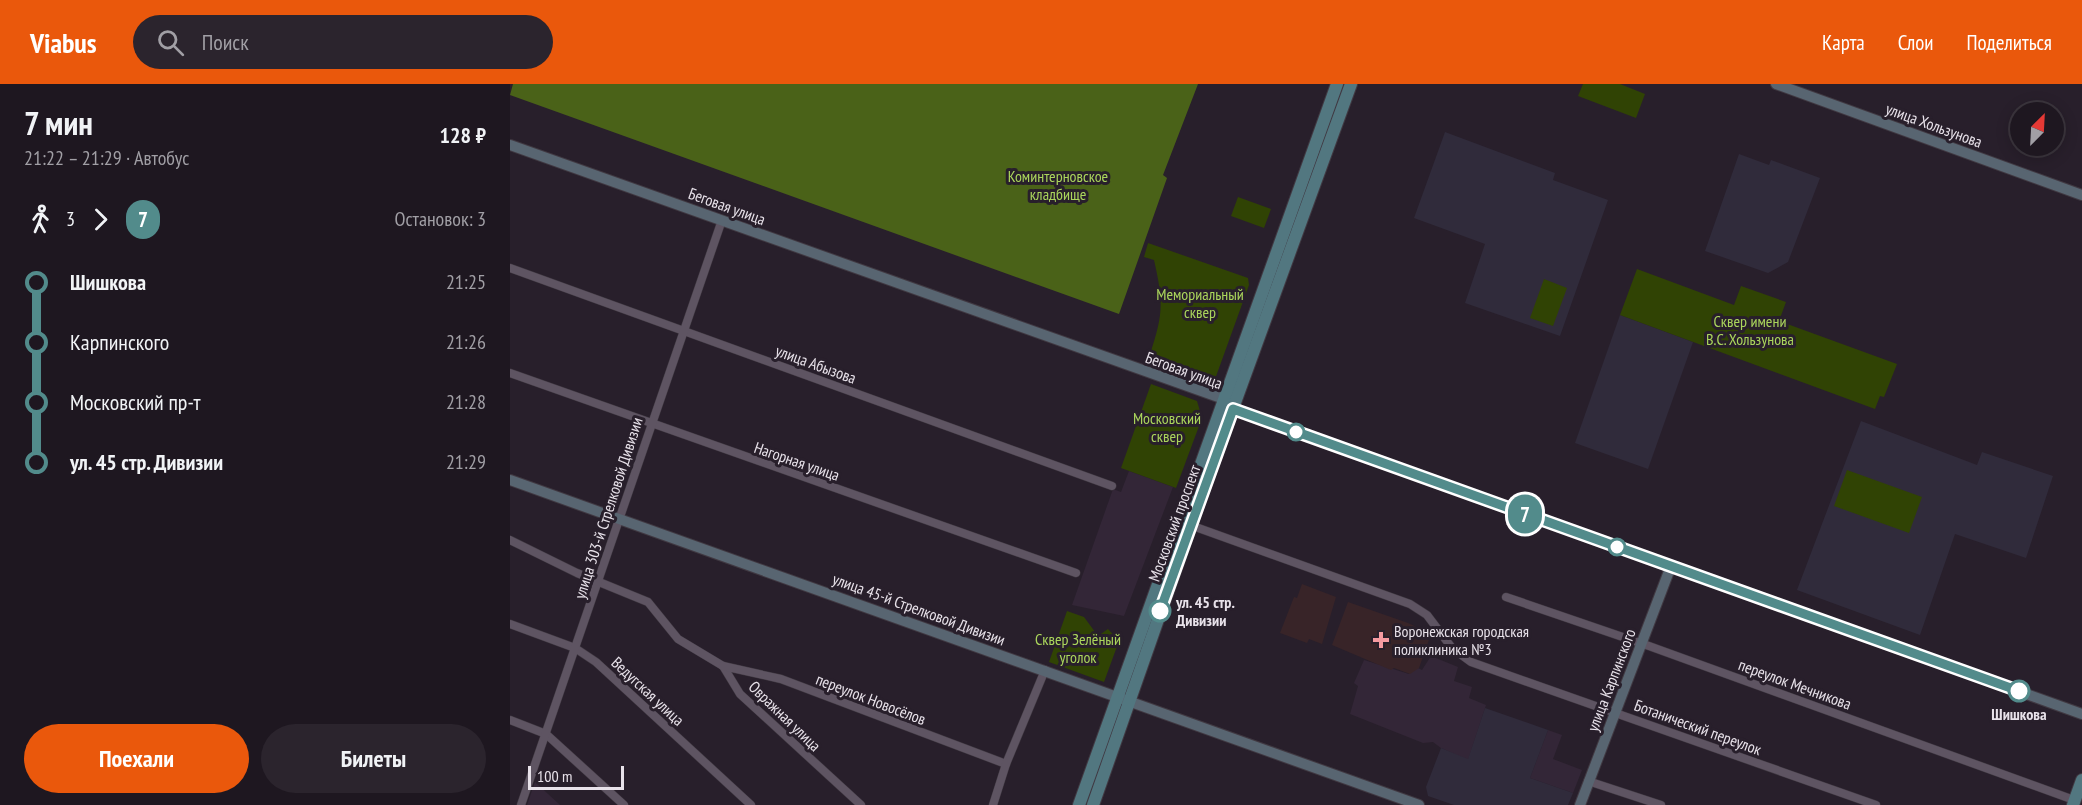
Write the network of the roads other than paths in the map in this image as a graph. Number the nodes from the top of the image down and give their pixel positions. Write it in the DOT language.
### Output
graph roads {
  1 [pos="1337,84"];
  2 [pos="1351,84"];
  3 [pos="1776,84"];
  4 [pos="510,145"];
  5 [pos="2082,195"];
  6 [pos="722,220"];
  7 [pos="510,268"];
  8 [pos="683,330"];
  9 [pos="510,373"];
  10 [pos="1224,399"];
  11 [pos="1233,409"];
  12 [pos="650,424"];
  13 [pos="510,480"];
  14 [pos="1112,486"];
  15 [pos="620,517"];
  16 [pos="1191,525"];
  17 [pos="510,540"];
  18 [pos="1671,566"];
  19 [pos="1076,573"];
  20 [pos="599,582"];
  21 [pos="1506,597"];
  22 [pos="510,624"];
  23 [pos="1640,645"];
  24 [pos="575,648"];
  25 [pos="723,666"];
  26 [pos="1045,670"];
  27 [pos="1125,698"];
  28 [pos="1615,711"];
  29 [pos="2082,714"];
  30 [pos="510,720"];
  31 [pos="546,734"];
  32 [pos="1006,764"];
  33 [pos="2082,780"];
  34 [pos="1588,781"];
  35 [pos="2077,802"];
  36 [pos="521,805"];
  37 [pos="624,805"];
  38 [pos="751,805"];
  39 [pos="861,805"];
  40 [pos="993,805"];
  41 [pos="1079,805"];
  42 [pos="1093,805"];
  43 [pos="1419,805"];
  44 [pos="1580,805"];
  45 [pos="1661,805"];
  46 [pos="1876,805"];
  1 -- 10 [label="main road, Московский проспект"];
  2 -- 11 [label="main road, Московский проспект"];
  3 -- 5 [label="street, улица Хользунова"];
  4 -- 6 [label="street, Беговая улица"];
  6 -- 8 [label="street, улица 303-й Стрелковой Дивизии"];
  6 -- 10 [label="street, Беговая улица"];
  7 -- 8 [label="street, улица Абызова"];
  8 -- 12 [label="street, улица 303-й Стрелковой Дивизии"];
  8 -- 14 [label="street, улица Абызова"];
  9 -- 12 [label="street, Нагорная улица"];
  10 -- 11 [label="street, Беговая улица"];
  10 -- 27 [label="main road, Московский проспект"];
  11 -- 16 [label="main road, Московский проспект"];
  11 -- 18 [label="street, Беговая улица"];
  12 -- 15 [label="street, улица 303-й Стрелковой Дивизии"];
  12 -- 19 [label="street, Нагорная улица"];
  13 -- 15 [label="street, улица 45-й Стрелковой Дивизии"];
  15 -- 20 [label="street, улица 303-й Стрелковой Дивизии"];
  15 -- 26 [label="street, улица 45-й Стрелковой Дивизии"];
  16 -- 27 [label="main road, Московский проспект"];
  16 -- 28 [label="street, Ботанический переулок"];
  17 -- 20 [label="street, Овражная улица"];
  18 -- 23 [label="street, улица Карпинского"];
  18 -- 29 [label="street, Беговая улица"];
  20 -- 24 [label="street, улица 303-й Стрелковой Дивизии"];
  20 -- 25 [label="street, Овражная улица"];
  21 -- 23 [label="street, переулок Мечникова"];
  22 -- 24 [label="street, Ведугская улица"];
  23 -- 28 [label="street, улица Карпинского"];
  23 -- 35 [label="street, переулок Мечникова"];
  24 -- 31 [label="street, улица 303-й Стрелковой Дивизии"];
  24 -- 38 [label="street, Ведугская улица"];
  25 -- 32 [label="street, переулок Новосёлов"];
  25 -- 39 [label="street, Овражная улица"];
  26 -- 27 [label="street, улица 45-й Стрелковой Дивизии"];
  26 -- 32 [label="street"];
  27 -- 41 [label="main road, Московский проспект"];
  27 -- 42 [label="main road, Московский проспект"];
  27 -- 43 [label="street, улица 45-й Стрелковой Дивизии"];
  28 -- 34 [label="street, улица Карпинского"];
  28 -- 46 [label="street, Ботанический переулок"];
  30 -- 31 [label="street"];
  31 -- 36 [label="street, улица 303-й Стрелковой Дивизии"];
  31 -- 37 [label="street"];
  32 -- 40 [label="street"];
  33 -- 35 [label="main road"];
  34 -- 44 [label="street, улица Карпинского"];
  34 -- 45 [label="street"];
}
